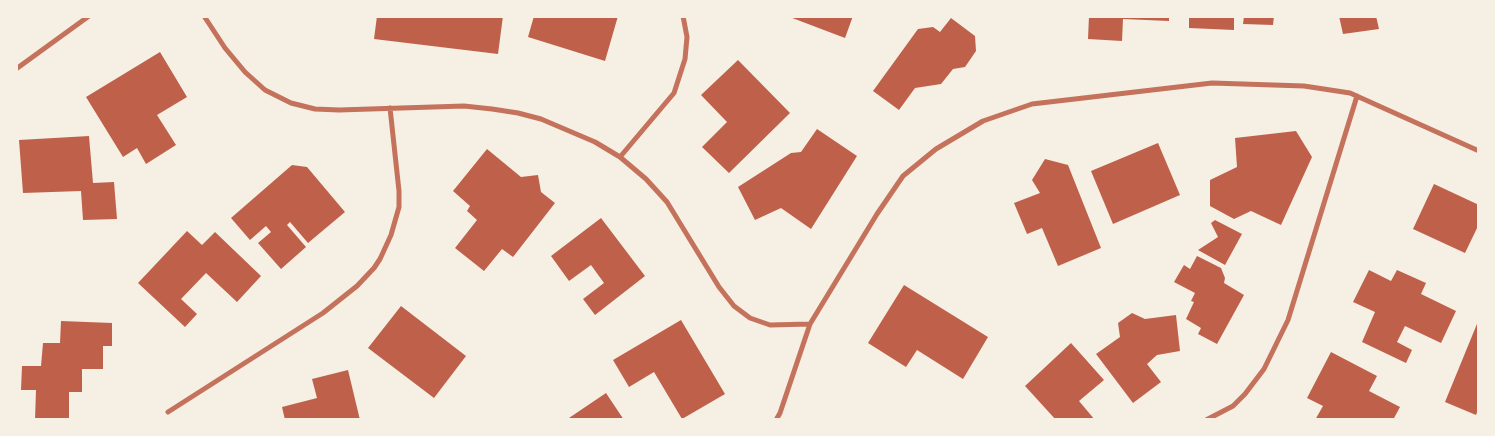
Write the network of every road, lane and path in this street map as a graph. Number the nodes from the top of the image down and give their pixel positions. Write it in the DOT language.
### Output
graph roads {
  1 [pos="89,16"];
  2 [pos="204,16"];
  3 [pos="683,16"];
  4 [pos="16,69"];
  5 [pos="1357,96"];
  6 [pos="390,108"];
  7 [pos="1479,151"];
  8 [pos="620,157"];
  9 [pos="810,324"];
  10 [pos="168,412"];
  11 [pos="776,420"];
  12 [pos="1206,420"];
  1 -- 4 [label="street"];
  2 -- 6 [label="street"];
  3 -- 8 [label="street"];
  5 -- 7 [label="street"];
  5 -- 9 [label="street"];
  5 -- 12 [label="street"];
  6 -- 8 [label="street"];
  6 -- 10 [label="street"];
  8 -- 9 [label="street"];
  9 -- 11 [label="street"];
}
